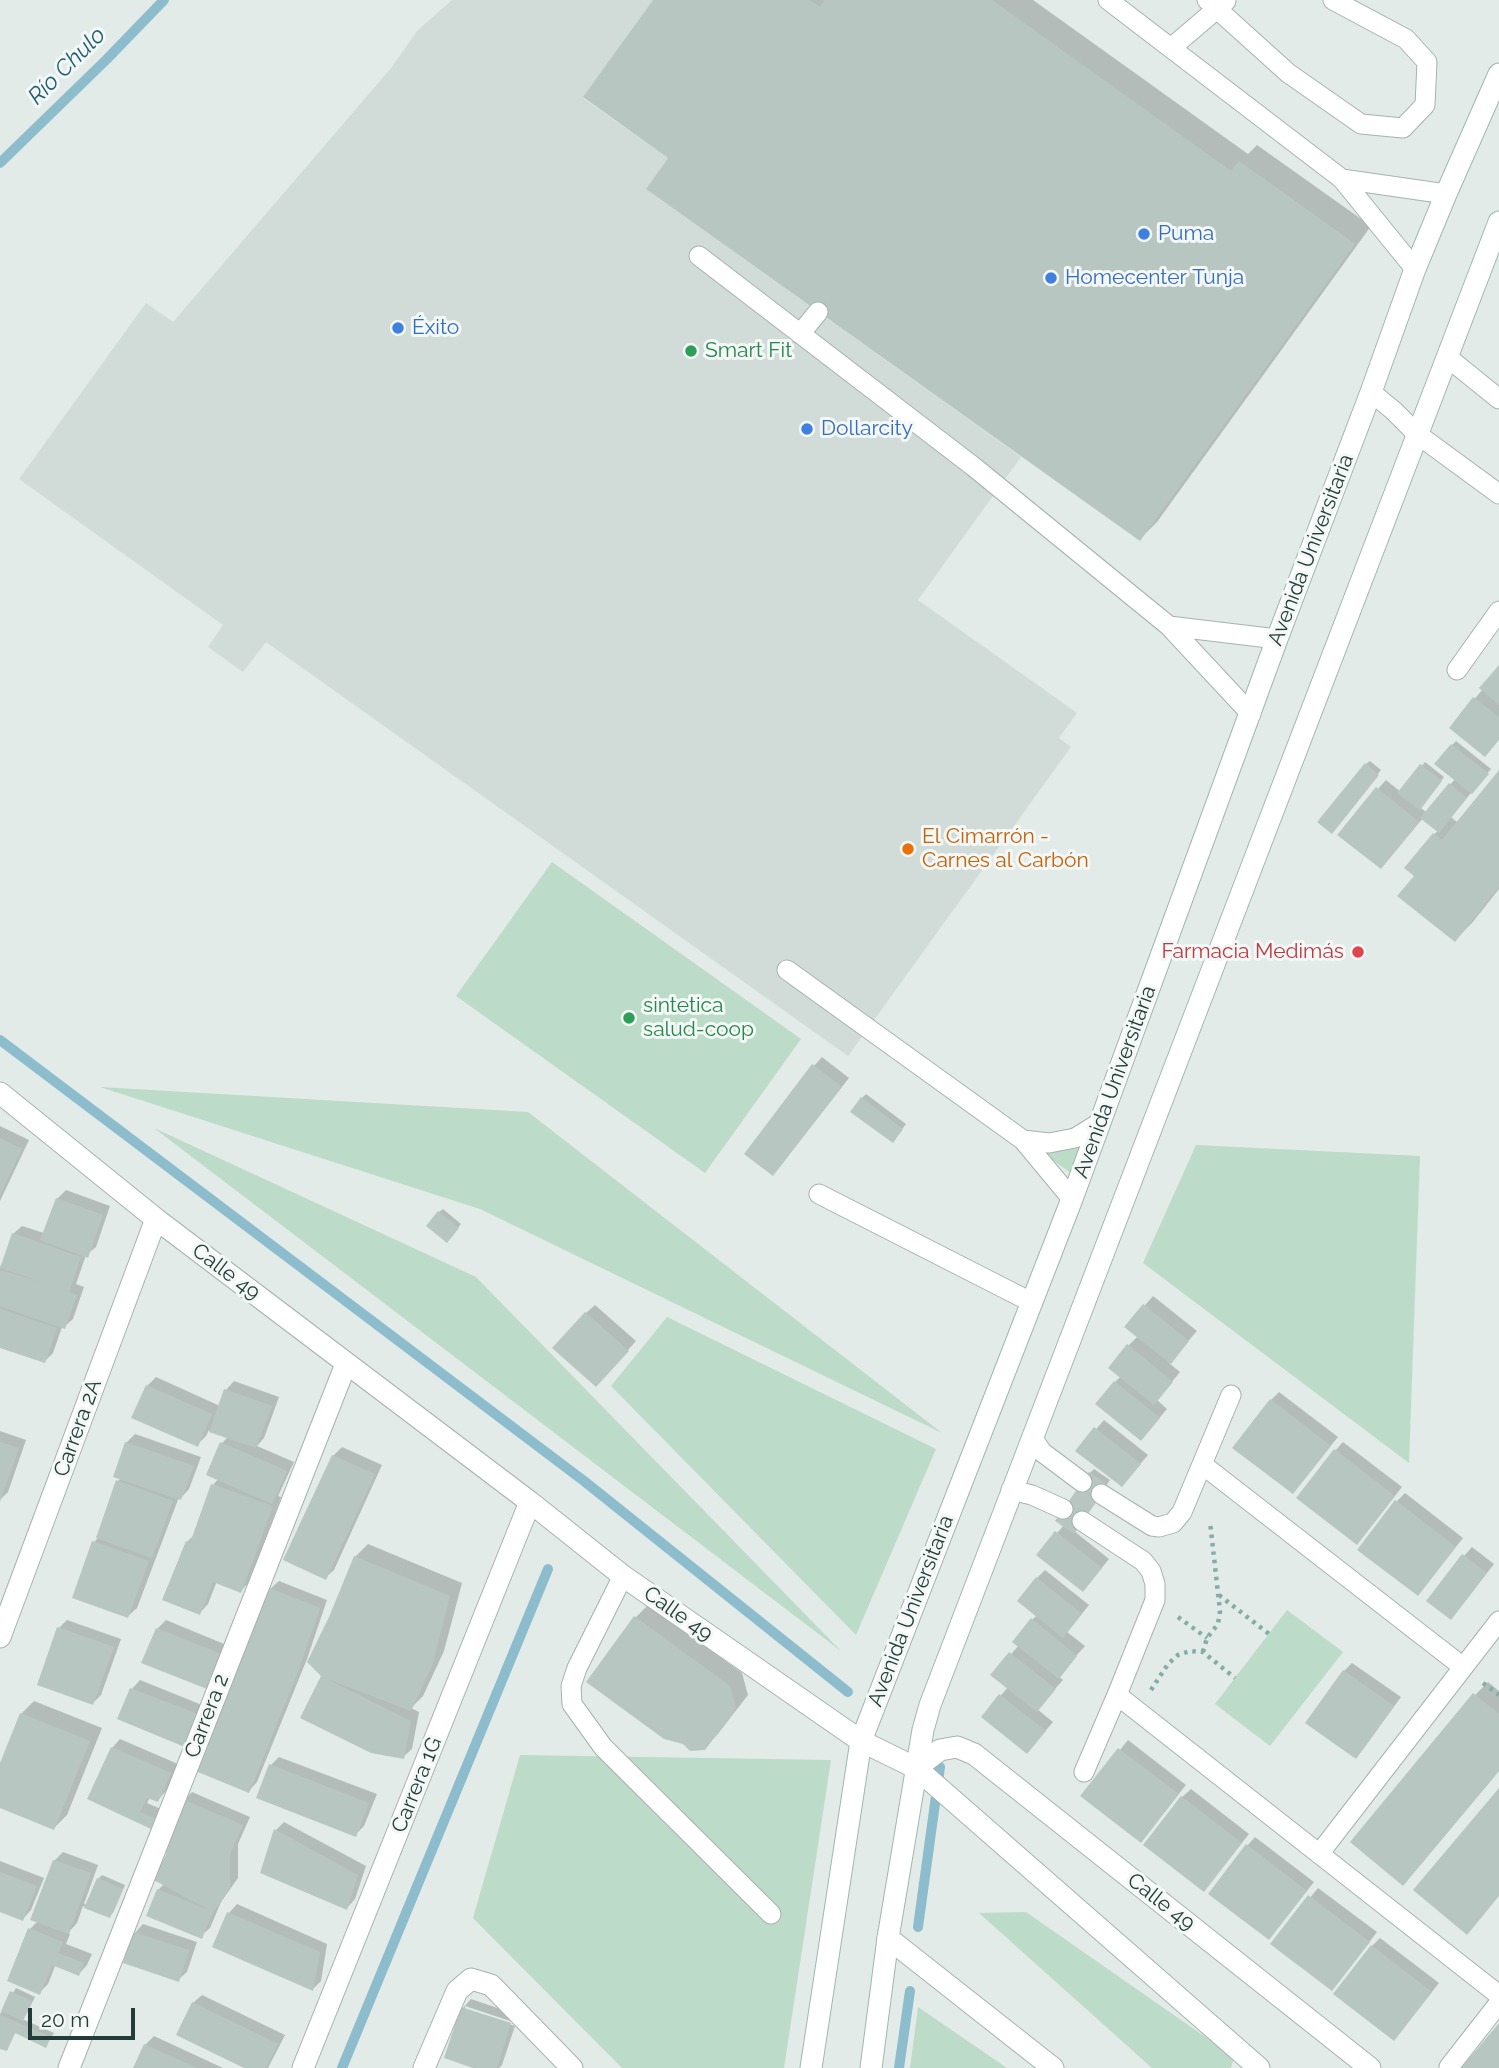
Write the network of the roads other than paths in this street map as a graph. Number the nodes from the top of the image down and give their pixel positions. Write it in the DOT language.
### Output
graph roads {
  1 [pos="1108,0"];
  2 [pos="1333,0"];
  3 [pos="1217,3"];
  4 [pos="1171,48"];
  5 [pos="1499,74"];
  6 [pos="1342,179"];
  7 [pos="1446,194"];
  8 [pos="1499,222"];
  9 [pos="699,256"];
  10 [pos="1415,269"];
  11 [pos="818,312"];
  12 [pos="800,334"];
  13 [pos="1447,357"];
  14 [pos="1371,392"];
  15 [pos="1499,399"];
  16 [pos="1417,434"];
  17 [pos="1499,494"];
  18 [pos="1499,611"];
  19 [pos="1169,626"];
  20 [pos="1277,639"];
  21 [pos="1458,670"];
  22 [pos="1251,714"];
  23 [pos="787,970"];
  24 [pos="0,1093"];
  25 [pos="1101,1122"];
  26 [pos="1023,1140"];
  27 [pos="819,1194"];
  28 [pos="1072,1199"];
  29 [pos="156,1219"];
  30 [pos="1031,1302"];
  31 [pos="346,1364"];
  32 [pos="1231,1395"];
  33 [pos="1032,1437"];
  34 [pos="1203,1465"];
  35 [pos="1082,1482"];
  36 [pos="1011,1490"];
  37 [pos="1101,1494"];
  38 [pos="530,1502"];
  39 [pos="1063,1509"];
  40 [pos="1082,1521"];
  41 [pos="623,1576"];
  42 [pos="1499,1621"];
  43 [pos="3,1624"];
  44 [pos="1463,1668"];
  45 [pos="1117,1695"];
  46 [pos="861,1741"];
  47 [pos="916,1768"];
  48 [pos="1084,1772"];
  49 [pos="1319,1854"];
  50 [pos="771,1914"];
  51 [pos="888,1938"];
  52 [pos="1499,1996"];
  53 [pos="1499,2003"];
  54 [pos="1448,2067"];
  55 [pos="69,2068"];
  56 [pos="303,2068"];
  57 [pos="424,2068"];
  58 [pos="572,2068"];
  59 [pos="811,2068"];
  60 [pos="872,2068"];
  61 [pos="1053,2068"];
  62 [pos="1259,2068"];
  63 [pos="1370,2068"];
  1 -- 4 [label="lane"];
  2 -- 3 [label="lane"];
  3 -- 4 [label="lane"];
  4 -- 6 [label="lane"];
  5 -- 7 [label="street, Avenida Universitaria"];
  6 -- 7 [label="lane"];
  6 -- 10 [label="lane"];
  7 -- 10 [label="street, Avenida Universitaria"];
  8 -- 13 [label="street"];
  9 -- 12 [label="lane"];
  10 -- 14 [label="street, Avenida Universitaria"];
  11 -- 12 [label="lane"];
  12 -- 19 [label="lane"];
  13 -- 15 [label="lane"];
  13 -- 16 [label="street"];
  14 -- 16 [label="lane"];
  14 -- 20 [label="street, Avenida Universitaria"];
  16 -- 17 [label="lane"];
  16 -- 33 [label="street"];
  18 -- 21 [label="lane"];
  19 -- 20 [label="lane"];
  19 -- 22 [label="lane"];
  20 -- 22 [label="street, Avenida Universitaria"];
  22 -- 25 [label="street, Avenida Universitaria"];
  23 -- 26 [label="lane"];
  24 -- 29 [label="street, Calle 49"];
  25 -- 26 [label="lane"];
  25 -- 28 [label="street, Avenida Universitaria"];
  26 -- 28 [label="lane"];
  27 -- 30 [label="lane"];
  28 -- 30 [label="street, Avenida Universitaria"];
  29 -- 31 [label="street, Calle 49"];
  29 -- 43 [label="street, Carrera 2A"];
  30 -- 46 [label="street, Avenida Universitaria"];
  31 -- 38 [label="street, Calle 49"];
  31 -- 55 [label="street, Carrera 2"];
  32 -- 34 [label="lane"];
  33 -- 35 [label="lane"];
  33 -- 36 [label="street"];
  34 -- 37 [label="lane"];
  34 -- 44 [label="lane"];
  36 -- 39 [label="lane"];
  36 -- 47 [label="street"];
  38 -- 41 [label="street, Calle 49"];
  38 -- 56 [label="street, Carrera 1G"];
  40 -- 45 [label="lane"];
  41 -- 46 [label="street, Calle 49"];
  41 -- 50 [label="lane"];
  42 -- 44 [label="lane"];
  44 -- 49 [label="lane"];
  45 -- 48 [label="lane"];
  45 -- 49 [label="lane"];
  46 -- 47 [label="street, Calle 49"];
  46 -- 59 [label="street, Avenida Universitaria"];
  47 -- 51 [label="street"];
  47 -- 62 [label="street"];
  47 -- 63 [label="street, Calle 49"];
  49 -- 52 [label="lane"];
  51 -- 60 [label="street"];
  51 -- 61 [label="street"];
  53 -- 54 [label="lane"];
  57 -- 58 [label="street"];
}
